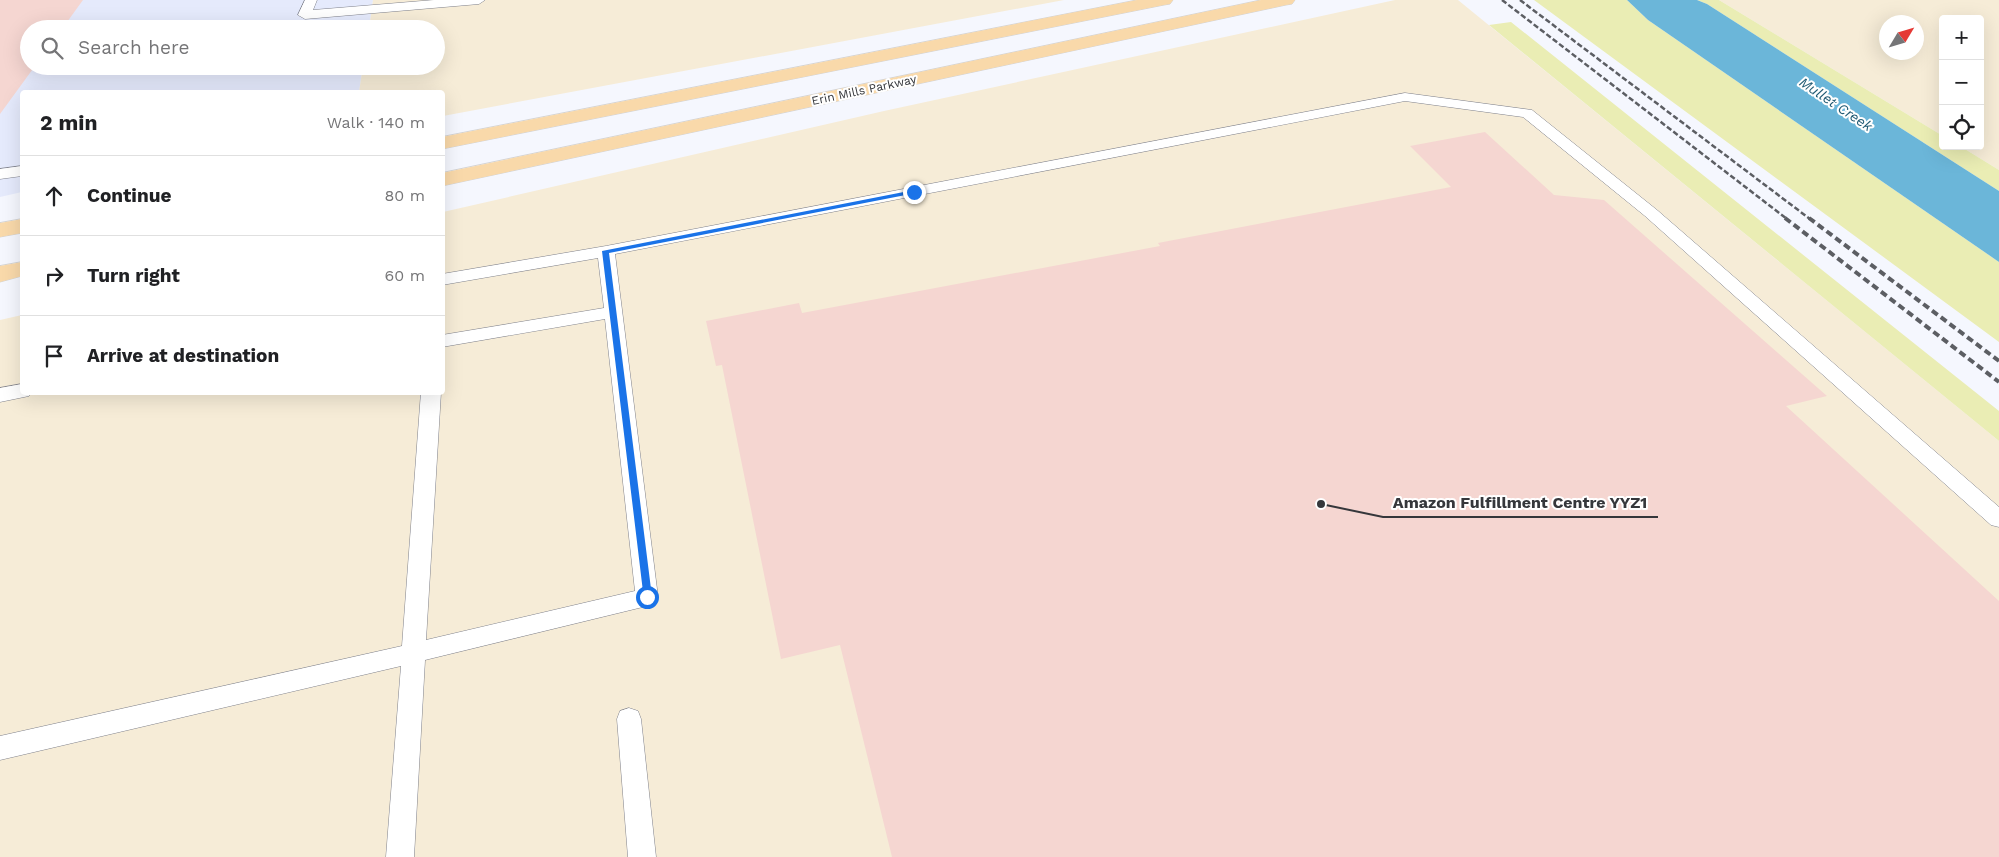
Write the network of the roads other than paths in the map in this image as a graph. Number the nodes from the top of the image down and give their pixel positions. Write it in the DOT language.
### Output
graph roads {
  1 [pos="311,0"];
  2 [pos="479,0"];
  3 [pos="1164,0"];
  4 [pos="1286,0"];
  5 [pos="445,142"];
  6 [pos="20,171"];
  7 [pos="0,174"];
  8 [pos="445,179"];
  9 [pos="20,226"];
  10 [pos="0,230"];
  11 [pos="606,251"];
  12 [pos="20,270"];
  13 [pos="0,274"];
  14 [pos="445,279"];
  15 [pos="613,312"];
  16 [pos="445,340"];
  17 [pos="20,391"];
  18 [pos="0,395"];
  19 [pos="431,395"];
  20 [pos="1999,519"];
  21 [pos="414,653"];
  22 [pos="629,719"];
  23 [pos="0,748"];
  24 [pos="400,857"];
  25 [pos="642,857"];
  1 -- 2 [label="lane"];
  3 -- 5 [label="main road, Erin Mills Parkway"];
  4 -- 8 [label="main road, Erin Mills Parkway"];
  6 -- 7 [label="lane"];
  9 -- 10 [label="main road"];
  11 -- 14 [label="lane"];
  11 -- 15 [label="lane"];
  11 -- 20 [label="lane"];
  12 -- 13 [label="main road"];
  15 -- 16 [label="lane"];
  15 -- 21 [label="lane"];
  17 -- 18 [label="lane"];
  19 -- 21 [label="lane"];
  21 -- 23 [label="lane"];
  21 -- 24 [label="lane"];
  22 -- 25 [label="lane"];
}
